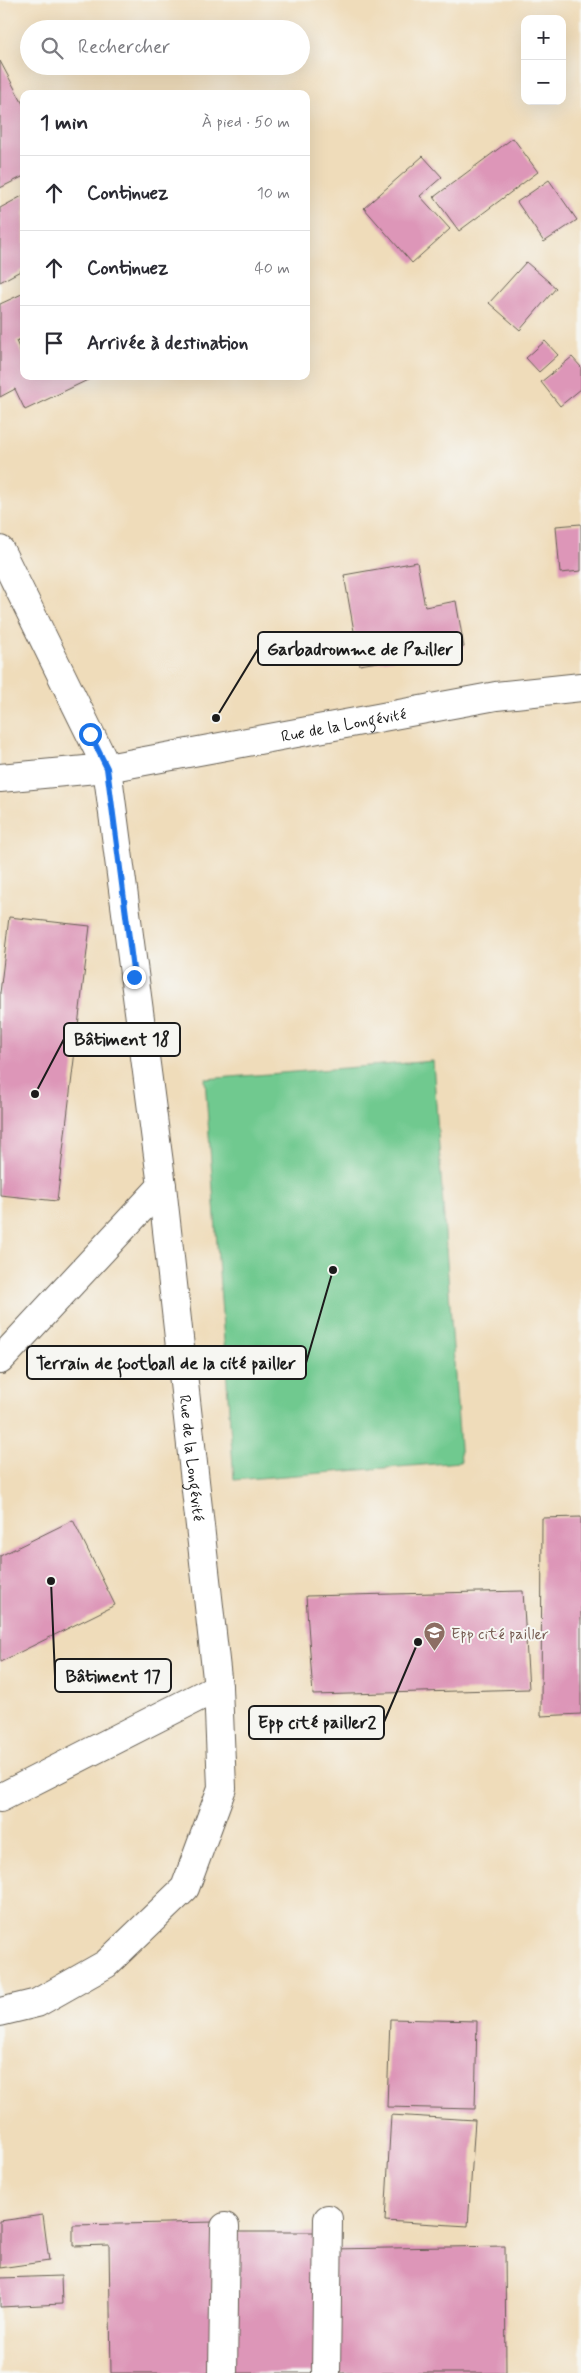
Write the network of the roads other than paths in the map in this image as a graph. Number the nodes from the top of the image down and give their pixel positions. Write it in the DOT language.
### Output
graph roads {
  1 [pos="0,550"];
  2 [pos="581,686"];
  3 [pos="107,768"];
  4 [pos="0,778"];
  5 [pos="162,1186"];
  6 [pos="0,1360"];
  7 [pos="218,1687"];
  8 [pos="0,1798"];
  9 [pos="0,2012"];
  10 [pos="328,2220"];
  11 [pos="225,2227"];
  12 [pos="222,2373"];
  13 [pos="326,2373"];
  1 -- 3 [label="street"];
  2 -- 3 [label="street, Rue de la Longévité"];
  3 -- 4 [label="street, Rue de la Longévité"];
  3 -- 5 [label="street, Rue de la Longévité"];
  5 -- 6 [label="street"];
  5 -- 7 [label="street, Rue de la Longévité"];
  7 -- 8 [label="street"];
  7 -- 9 [label="street, Rue de la Longévité"];
  10 -- 13 [label="street"];
  11 -- 12 [label="street"];
}
